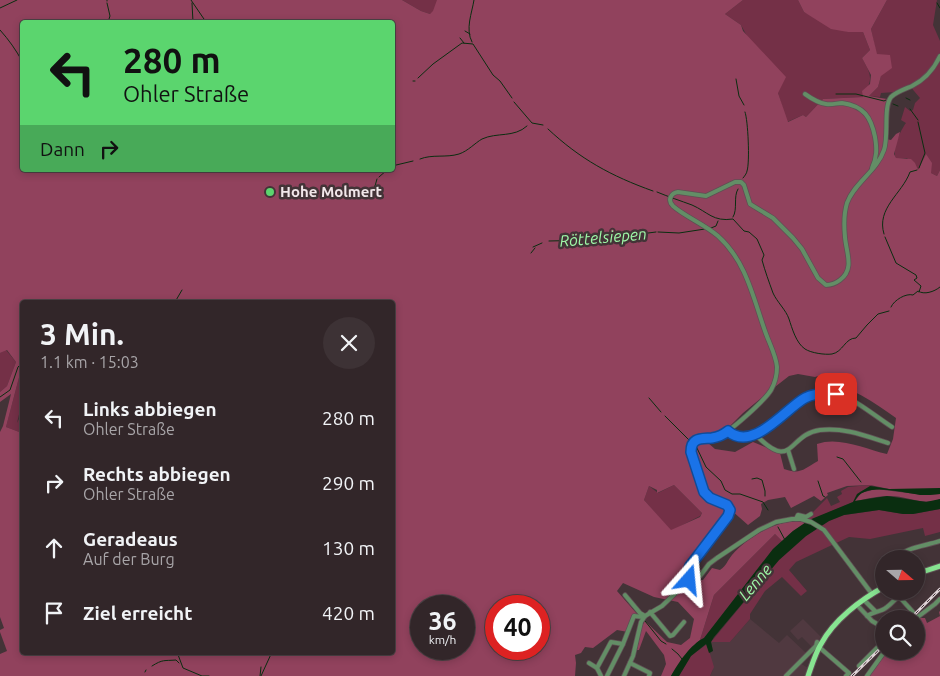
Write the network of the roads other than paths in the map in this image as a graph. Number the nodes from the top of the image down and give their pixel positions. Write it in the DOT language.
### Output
graph roads {
  1 [pos="940,56"];
  2 [pos="805,94"];
  3 [pos="871,172"];
  4 [pos="892,427"];
  5 [pos="728,431"];
  6 [pos="756,435"];
  7 [pos="888,443"];
  8 [pos="788,450"];
  9 [pos="794,469"];
  10 [pos="811,514"];
  11 [pos="798,519"];
  12 [pos="940,541"];
  13 [pos="910,550"];
  14 [pos="940,566"];
  15 [pos="925,571"];
  16 [pos="689,580"];
  17 [pos="875,592"];
  18 [pos="872,594"];
  19 [pos="625,595"];
  20 [pos="940,599"];
  21 [pos="864,600"];
  22 [pos="895,600"];
  23 [pos="901,600"];
  24 [pos="857,605"];
  25 [pos="882,610"];
  26 [pos="911,610"];
  27 [pos="875,611"];
  28 [pos="650,612"];
  29 [pos="925,612"];
  30 [pos="644,616"];
  31 [pos="867,616"];
  32 [pos="684,622"];
  33 [pos="875,622"];
  34 [pos="623,644"];
  35 [pos="818,645"];
  36 [pos="875,650"];
  37 [pos="879,660"];
  38 [pos="800,662"];
  39 [pos="589,663"];
  40 [pos="630,663"];
  41 [pos="812,665"];
  42 [pos="858,666"];
  43 [pos="597,668"];
  44 [pos="601,676"];
  45 [pos="607,676"];
  46 [pos="624,676"];
  47 [pos="649,676"];
  48 [pos="786,676"];
  49 [pos="808,676"];
  50 [pos="846,676"];
  51 [pos="867,676"];
  1 -- 3 [label="street"];
  2 -- 3 [label="street"];
  3 -- 5 [label="street"];
  4 -- 6 [label="street"];
  5 -- 6 [label="street"];
  5 -- 16 [label="street"];
  6 -- 8 [label="street"];
  7 -- 8 [label="street"];
  8 -- 9 [label="street"];
  10 -- 11 [label="street"];
  11 -- 16 [label="street"];
  11 -- 18 [label="street"];
  12 -- 13 [label="street"];
  14 -- 15 [label="main road"];
  16 -- 28 [label="street"];
  17 -- 18 [label="main road"];
  18 -- 21 [label="main road"];
  19 -- 30 [label="street"];
  20 -- 29 [label="street"];
  21 -- 24 [label="main road"];
  21 -- 27 [label="street"];
  22 -- 25 [label="street"];
  23 -- 26 [label="street"];
  24 -- 31 [label="street"];
  24 -- 35 [label="main road"];
  27 -- 31 [label="street"];
  28 -- 30 [label="street"];
  28 -- 32 [label="street"];
  30 -- 34 [label="street"];
  30 -- 40 [label="street"];
  31 -- 33 [label="street"];
  34 -- 43 [label="street"];
  34 -- 45 [label="street"];
  35 -- 38 [label="street"];
  35 -- 41 [label="main road"];
  35 -- 50 [label="street"];
  36 -- 42 [label="street"];
  37 -- 51 [label="street"];
  38 -- 41 [label="street"];
  38 -- 48 [label="street"];
  39 -- 43 [label="street"];
  40 -- 46 [label="street"];
  40 -- 47 [label="street"];
  41 -- 49 [label="main road"];
  43 -- 44 [label="street"];
}
